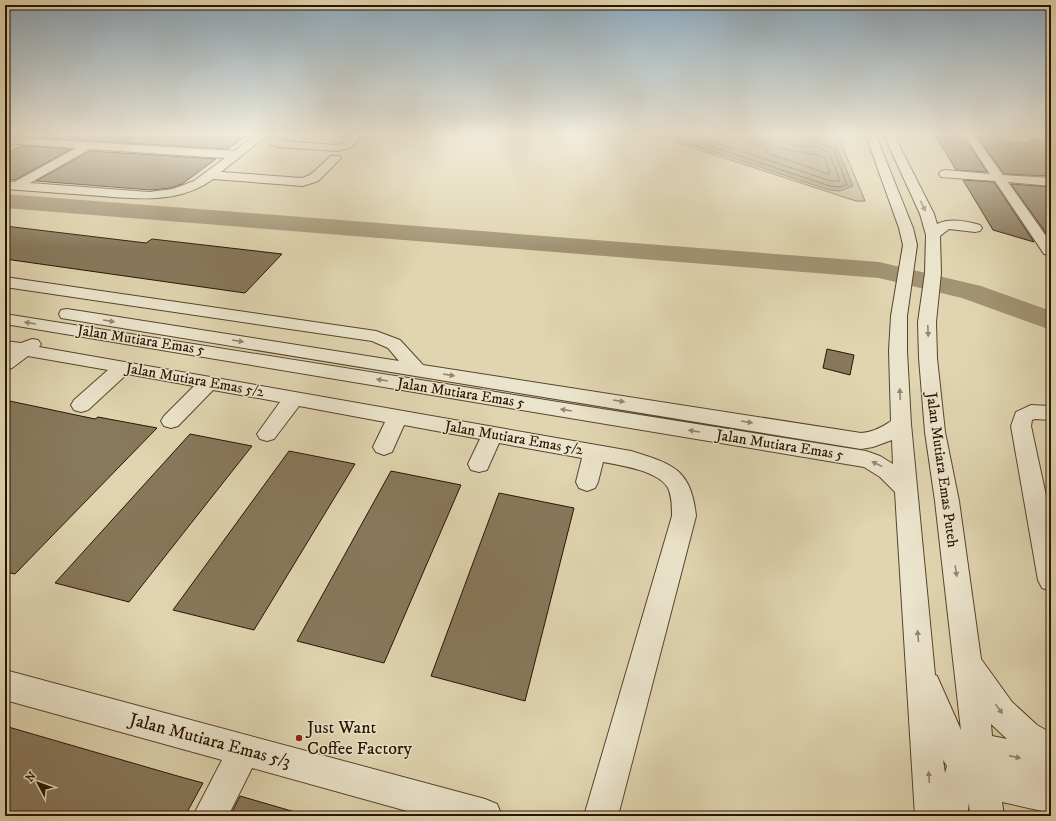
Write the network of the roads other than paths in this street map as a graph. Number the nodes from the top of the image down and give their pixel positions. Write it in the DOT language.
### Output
graph roads {
  1 [pos="38,171"];
  2 [pos="217,171"];
  3 [pos="321,171"];
  4 [pos="885,171"];
  5 [pos="906,171"];
  6 [pos="994,171"];
  7 [pos="945,174"];
  8 [pos="212,175"];
  9 [pos="998,178"];
  10 [pos="1051,182"];
  11 [pos="10,186"];
  12 [pos="975,228"];
  13 [pos="933,235"];
  14 [pos="1049,251"];
  15 [pos="5,282"];
  16 [pos="5,305"];
  17 [pos="71,315"];
  18 [pos="5,319"];
  19 [pos="56,327"];
  20 [pos="387,341"];
  21 [pos="15,347"];
  22 [pos="355,360"];
  23 [pos="5,364"];
  24 [pos="123,366"];
  25 [pos="416,370"];
  26 [pos="209,382"];
  27 [pos="294,398"];
  28 [pos="81,405"];
  29 [pos="1051,413"];
  30 [pos="398,416"];
  31 [pos="171,421"];
  32 [pos="901,424"];
  33 [pos="267,434"];
  34 [pos="493,434"];
  35 [pos="384,447"];
  36 [pos="594,452"];
  37 [pos="479,464"];
  38 [pos="587,482"];
  39 [pos="906,489"];
  40 [pos="1050,568"];
  41 [pos="969,666"];
  42 [pos="922,674"];
  43 [pos="5,685"];
  44 [pos="245,750"];
  45 [pos="1051,751"];
  46 [pos="977,765"];
  47 [pos="1051,765"];
  48 [pos="1051,797"];
  49 [pos="210,816"];
  50 [pos="484,816"];
  51 [pos="601,816"];
  52 [pos="932,816"];
  53 [pos="950,816"];
  54 [pos="987,816"];
  1 -- 11 [label="street"];
  2 -- 8 [label="street"];
  3 -- 8 [label="street"];
  32 -- 4 [label="street, one-way"];
  5 -- 13 [label="street, Jalan Mutiara Emas Puteh, one-way"];
  6 -- 9 [label="street"];
  7 -- 9 [label="street"];
  8 -- 11 [label="street"];
  9 -- 10 [label="street"];
  9 -- 14 [label="street"];
  12 -- 13 [label="street"];
  13 -- 41 [label="street, Jalan Mutiara Emas Puteh, one-way"];
  15 -- 20 [label="street"];
  16 -- 17 [label="street, Jalan Mutiara Emas 5"];
  17 -- 19 [label="street"];
  17 -- 22 [label="street, Jalan Mutiara Emas 5, one-way"];
  19 -- 18 [label="street, Jalan Mutiara Emas 5, one-way"];
  19 -- 21 [label="street"];
  39 -- 19 [label="street, Jalan Mutiara Emas 5, one-way"];
  20 -- 22 [label="street"];
  20 -- 25 [label="street"];
  21 -- 23 [label="street"];
  21 -- 24 [label="street, Jalan Mutiara Emas 5/2"];
  22 -- 25 [label="street, Jalan Mutiara Emas 5"];
  24 -- 26 [label="street, Jalan Mutiara Emas 5/2"];
  24 -- 28 [label="street"];
  25 -- 32 [label="street, Jalan Mutiara Emas 5, one-way"];
  26 -- 27 [label="street, Jalan Mutiara Emas 5/2"];
  26 -- 31 [label="street"];
  27 -- 30 [label="street, Jalan Mutiara Emas 5/2"];
  27 -- 33 [label="street"];
  29 -- 40 [label="street"];
  30 -- 34 [label="street, Jalan Mutiara Emas 5/2"];
  30 -- 35 [label="street"];
  32 -- 39 [label="street"];
  34 -- 36 [label="street, Jalan Mutiara Emas 5/2"];
  34 -- 37 [label="street"];
  36 -- 38 [label="street"];
  36 -- 51 [label="street, Jalan Mutiara Emas 5/2"];
  42 -- 39 [label="street, one-way"];
  41 -- 45 [label="street, one-way"];
  41 -- 46 [label="street, Jalan Mutiara Emas Puteh"];
  42 -- 46 [label="street"];
  52 -- 42 [label="street, one-way"];
  43 -- 44 [label="street, Jalan Mutiara Emas 5/3"];
  44 -- 49 [label="street"];
  44 -- 50 [label="street, Jalan Mutiara Emas 5/3"];
  46 -- 47 [label="street, one-way"];
  46 -- 48 [label="street"];
  46 -- 53 [label="street"];
  46 -- 54 [label="street, Jalan Mutiara Emas Puteh"];
}
